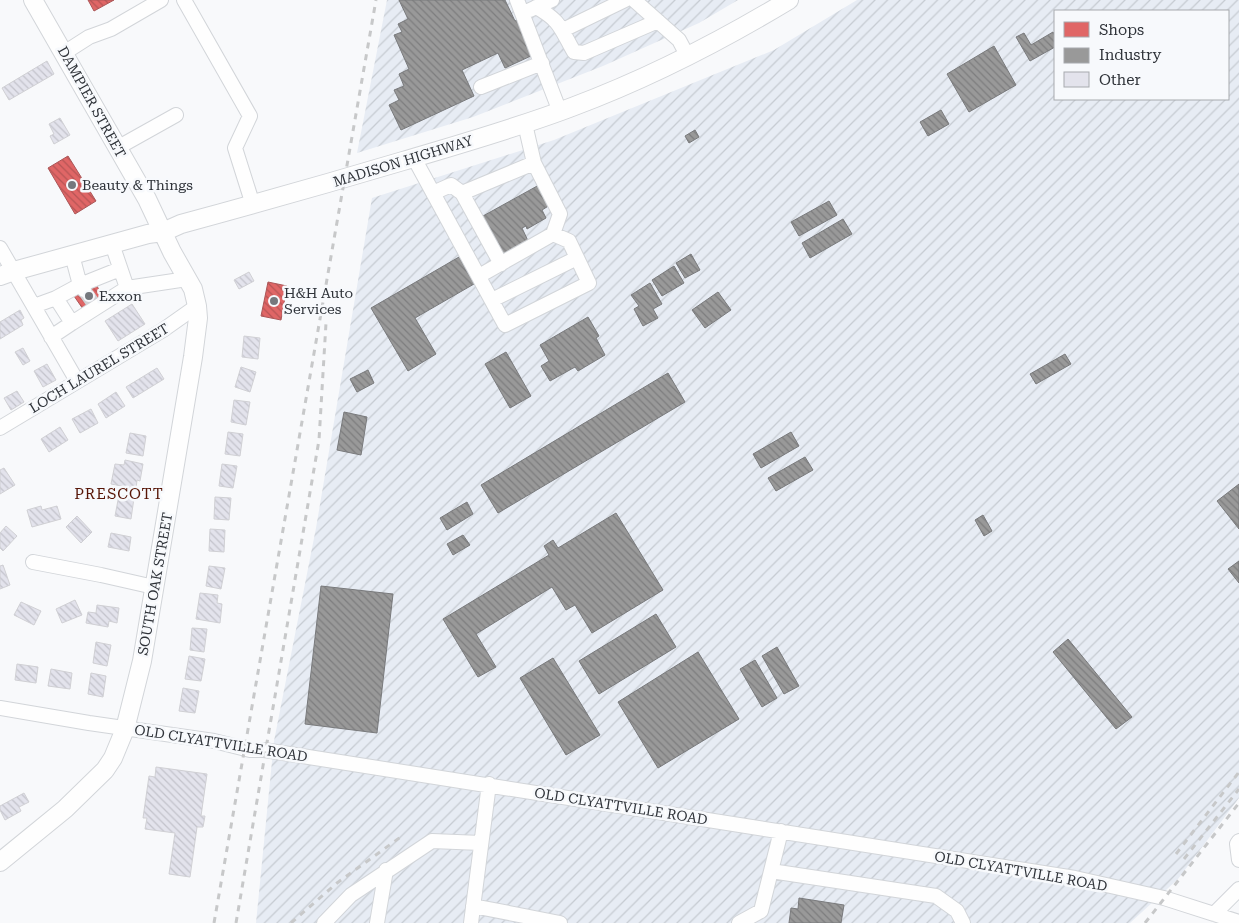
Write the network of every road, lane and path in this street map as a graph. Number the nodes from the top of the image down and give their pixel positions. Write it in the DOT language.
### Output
graph roads {
  1 [pos="34,0"];
  2 [pos="161,0"];
  3 [pos="184,0"];
  4 [pos="552,0"];
  5 [pos="625,0"];
  6 [pos="634,0"];
  7 [pos="789,0"];
  8 [pos="520,7"];
  9 [pos="536,7"];
  10 [pos="658,21"];
  11 [pos="563,30"];
  12 [pos="64,52"];
  13 [pos="687,55"];
  14 [pos="542,63"];
  15 [pos="481,87"];
  16 [pos="560,112"];
  17 [pos="176,116"];
  18 [pos="525,124"];
  19 [pos="117,148"];
  20 [pos="414,158"];
  21 [pos="534,163"];
  22 [pos="433,193"];
  23 [pos="462,193"];
  24 [pos="253,205"];
  25 [pos="163,232"];
  26 [pos="553,234"];
  27 [pos="112,244"];
  28 [pos="0,248"];
  29 [pos="72,255"];
  30 [pos="577,258"];
  31 [pos="501,264"];
  32 [pos="120,269"];
  33 [pos="7,274"];
  34 [pos="479,276"];
  35 [pos="187,279"];
  36 [pos="82,287"];
  37 [pos="127,288"];
  38 [pos="56,298"];
  39 [pos="492,300"];
  40 [pos="34,306"];
  41 [pos="197,306"];
  42 [pos="72,323"];
  43 [pos="52,337"];
  44 [pos="77,381"];
  45 [pos="0,428"];
  46 [pos="33,562"];
  47 [pos="154,587"];
  48 [pos="0,708"];
  49 [pos="125,729"];
  50 [pos="489,784"];
  51 [pos="781,831"];
  52 [pos="1239,841"];
  53 [pos="481,844"];
  54 [pos="1239,860"];
  55 [pos="0,862"];
  56 [pos="386,870"];
  57 [pos="771,871"];
  58 [pos="1239,889"];
  59 [pos="473,906"];
  60 [pos="1214,914"];
  61 [pos="761,917"];
  62 [pos="1239,922"];
  63 [pos="324,923"];
  64 [pos="377,923"];
  65 [pos="470,923"];
  66 [pos="560,923"];
  67 [pos="739,923"];
  68 [pos="963,923"];
  1 -- 12 [label="main road, DAMPIER STREET"];
  2 -- 12 [label="street"];
  3 -- 24 [label="street"];
  4 -- 9 [label="street"];
  5 -- 11 [label="street"];
  6 -- 10 [label="street"];
  7 -- 13 [label="main road, MADISON HIGHWAY"];
  8 -- 9 [label="street"];
  8 -- 14 [label="street"];
  9 -- 11 [label="street"];
  10 -- 11 [label="street"];
  10 -- 13 [label="street"];
  12 -- 19 [label="main road, DAMPIER STREET"];
  13 -- 16 [label="main road, MADISON HIGHWAY"];
  14 -- 15 [label="street"];
  14 -- 16 [label="street"];
  16 -- 18 [label="main road, MADISON HIGHWAY"];
  17 -- 19 [label="street"];
  18 -- 20 [label="main road, MADISON HIGHWAY"];
  18 -- 21 [label="street"];
  19 -- 25 [label="main road, DAMPIER STREET"];
  20 -- 22 [label="street"];
  20 -- 24 [label="main road, MADISON HIGHWAY"];
  21 -- 23 [label="street"];
  21 -- 26 [label="street"];
  22 -- 23 [label="street"];
  22 -- 34 [label="street"];
  23 -- 31 [label="street"];
  24 -- 25 [label="main road, MADISON HIGHWAY"];
  25 -- 27 [label="main road, MADISON HIGHWAY"];
  25 -- 35 [label="main road, SOUTH OAK STREET"];
  26 -- 30 [label="street"];
  26 -- 31 [label="street"];
  27 -- 29 [label="main road, MADISON HIGHWAY"];
  27 -- 32 [label="street"];
  28 -- 33 [label="street"];
  29 -- 33 [label="main road, MADISON HIGHWAY"];
  29 -- 36 [label="street"];
  30 -- 39 [label="street"];
  30 -- 39 [label="street"];
  31 -- 34 [label="street"];
  32 -- 36 [label="street"];
  32 -- 37 [label="street"];
  33 -- 40 [label="street"];
  34 -- 39 [label="street"];
  35 -- 37 [label="street"];
  35 -- 41 [label="main road, SOUTH OAK STREET"];
  36 -- 38 [label="street"];
  37 -- 42 [label="street"];
  38 -- 40 [label="street"];
  38 -- 42 [label="street"];
  40 -- 43 [label="street"];
  41 -- 44 [label="street, LOCH LAUREL STREET"];
  41 -- 47 [label="main road, SOUTH OAK STREET"];
  42 -- 43 [label="street"];
  43 -- 44 [label="street"];
  44 -- 45 [label="street, LOCH LAUREL STREET"];
  46 -- 47 [label="street"];
  47 -- 49 [label="main road, SOUTH OAK STREET"];
  48 -- 49 [label="street, OLD CLYATTVILLE ROAD"];
  49 -- 50 [label="street, OLD CLYATTVILLE ROAD"];
  49 -- 55 [label="main road, SOUTH OAK STREET"];
  50 -- 51 [label="street, OLD CLYATTVILLE ROAD"];
  50 -- 53 [label="street"];
  51 -- 57 [label="street"];
  51 -- 60 [label="street, OLD CLYATTVILLE ROAD"];
  52 -- 54 [label="street"];
  53 -- 56 [label="street"];
  53 -- 59 [label="street"];
  56 -- 63 [label="street"];
  56 -- 64 [label="street"];
  57 -- 61 [label="street"];
  57 -- 68 [label="street"];
  58 -- 60 [label="street"];
  59 -- 65 [label="street"];
  59 -- 66 [label="street"];
  60 -- 62 [label="street, OLD CLYATTVILLE ROAD"];
  61 -- 67 [label="street"];
}
